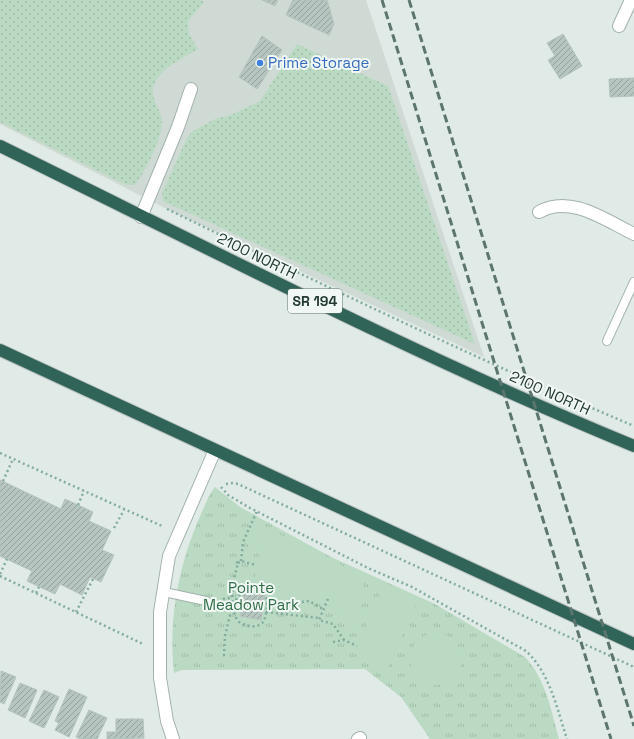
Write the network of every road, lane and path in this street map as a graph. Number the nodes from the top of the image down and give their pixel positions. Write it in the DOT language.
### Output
graph roads {
  1 [pos="631,0"];
  2 [pos="619,26"];
  3 [pos="191,89"];
  4 [pos="0,146"];
  5 [pos="166,208"];
  6 [pos="539,212"];
  7 [pos="141,217"];
  8 [pos="634,234"];
  9 [pos="634,282"];
  10 [pos="607,341"];
  11 [pos="0,350"];
  12 [pos="634,426"];
  13 [pos="634,446"];
  14 [pos="215,450"];
  15 [pos="0,453"];
  16 [pos="13,459"];
  17 [pos="3,481"];
  18 [pos="226,484"];
  19 [pos="221,487"];
  20 [pos="84,491"];
  21 [pos="78,505"];
  22 [pos="124,510"];
  23 [pos="257,512"];
  24 [pos="162,526"];
  25 [pos="114,528"];
  26 [pos="7,559"];
  27 [pos="241,561"];
  28 [pos="256,564"];
  29 [pos="0,575"];
  30 [pos="93,579"];
  31 [pos="39,587"];
  32 [pos="164,592"];
  33 [pos="36,593"];
  34 [pos="328,599"];
  35 [pos="206,601"];
  36 [pos="267,601"];
  37 [pos="240,603"];
  38 [pos="232,605"];
  39 [pos="323,609"];
  40 [pos="76,612"];
  41 [pos="266,612"];
  42 [pos="319,618"];
  43 [pos="344,640"];
  44 [pos="333,642"];
  45 [pos="143,644"];
  46 [pos="634,644"];
  47 [pos="357,646"];
  48 [pos="223,655"];
  49 [pos="634,667"];
  50 [pos="173,739"];
  51 [pos="567,739"];
  1 -- 2 [label="street"];
  3 -- 7 [label="street"];
  4 -- 7 [label="highway, 2100 NORTH / SR 194"];
  5 -- 12 [label="path"];
  6 -- 8 [label="street"];
  7 -- 13 [label="highway, 2100 NORTH / SR 194"];
  9 -- 10 [label="lane"];
  11 -- 14 [label="highway"];
  14 -- 32 [label="street"];
  14 -- 46 [label="highway"];
  15 -- 16 [label="path"];
  16 -- 17 [label="path"];
  16 -- 20 [label="path"];
  18 -- 49 [label="path"];
  19 -- 23 [label="path"];
  20 -- 21 [label="path"];
  20 -- 22 [label="path"];
  22 -- 24 [label="path"];
  22 -- 25 [label="path"];
  23 -- 27 [label="path"];
  23 -- 51 [label="path"];
  26 -- 29 [label="path"];
  27 -- 28 [label="path"];
  27 -- 38 [label="path"];
  29 -- 33 [label="path"];
  30 -- 40 [label="path"];
  31 -- 33 [label="path"];
  32 -- 35 [label="lane"];
  32 -- 50 [label="street"];
  33 -- 40 [label="path"];
  34 -- 39 [label="path"];
  36 -- 38 [label="path"];
  36 -- 39 [label="path"];
  36 -- 41 [label="path"];
  37 -- 38 [label="path"];
  38 -- 38 [label="path"];
  38 -- 41 [label="path"];
  38 -- 48 [label="path"];
  39 -- 42 [label="path"];
  40 -- 45 [label="path"];
  41 -- 42 [label="path"];
  42 -- 43 [label="path"];
  43 -- 44 [label="path"];
  43 -- 47 [label="path"];
}
